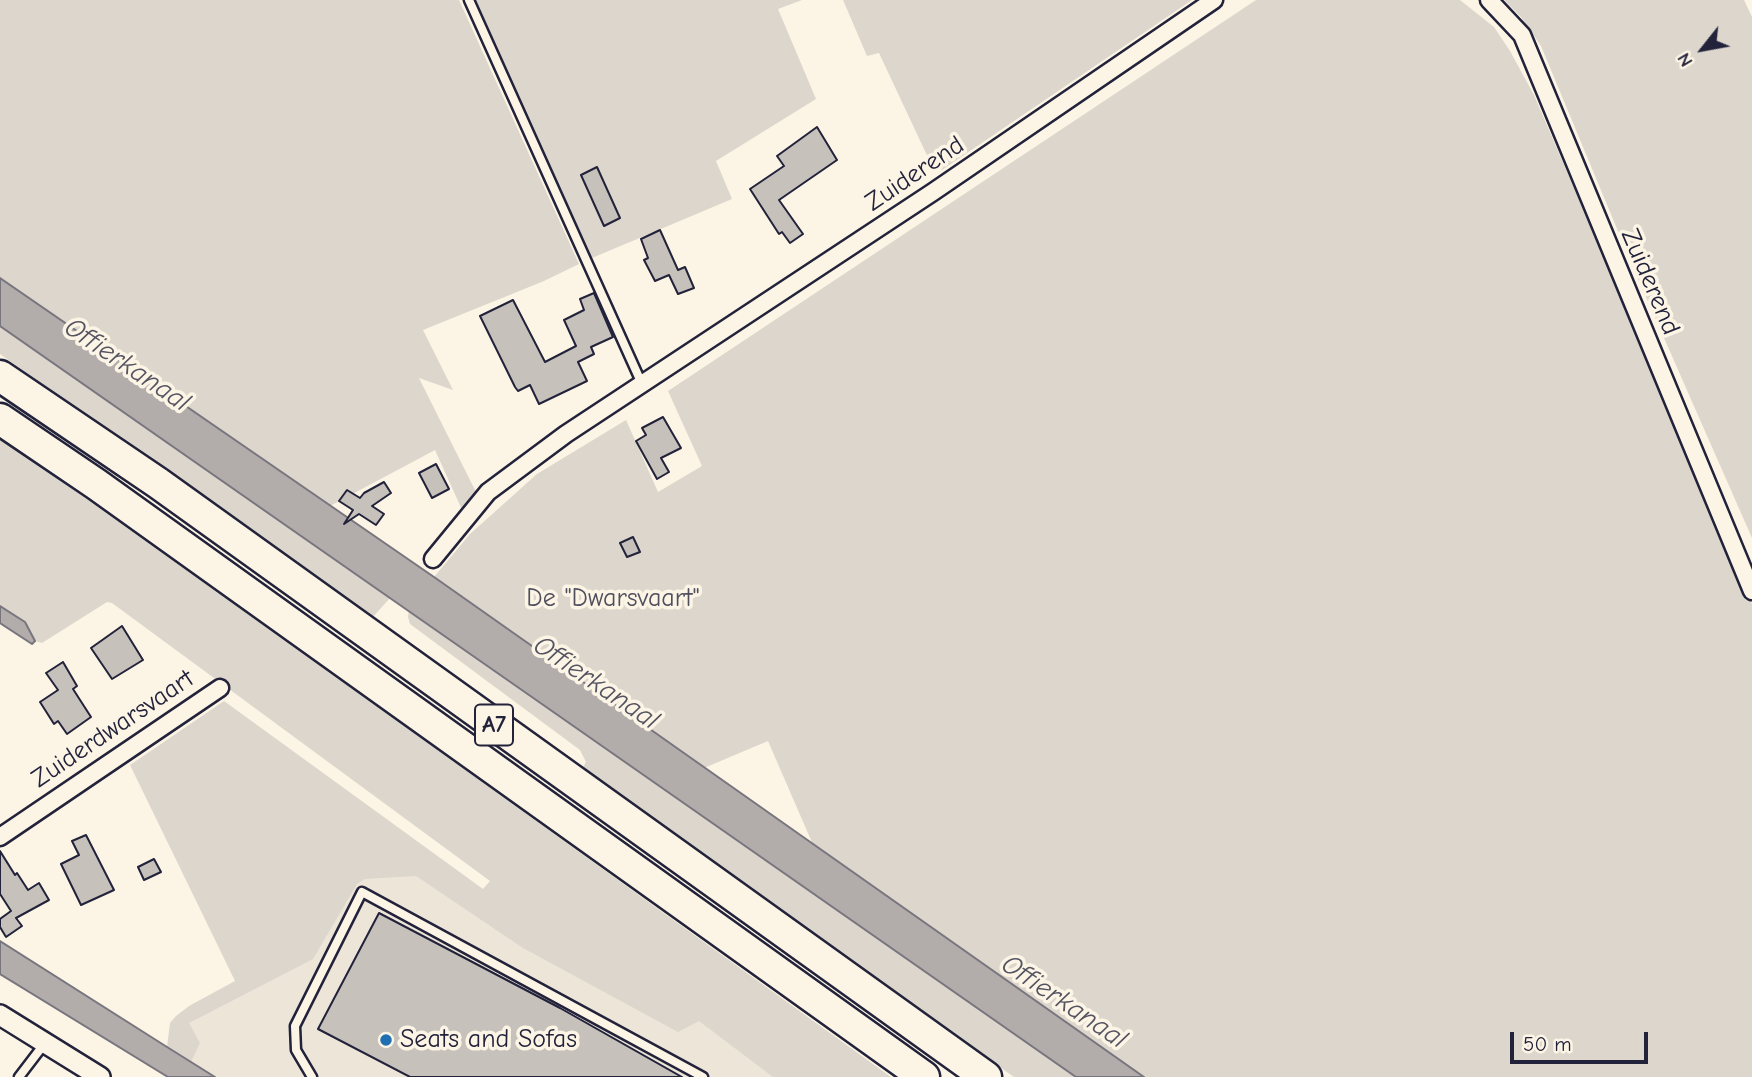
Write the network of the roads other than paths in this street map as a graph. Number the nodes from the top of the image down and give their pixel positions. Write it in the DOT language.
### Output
graph roads {
  1 [pos="469,0"];
  2 [pos="1213,0"];
  3 [pos="1489,0"];
  4 [pos="0,376"];
  5 [pos="642,384"];
  6 [pos="0,419"];
  7 [pos="433,559"];
  8 [pos="1752,591"];
  9 [pos="220,688"];
  10 [pos="0,837"];
  11 [pos="0,1014"];
  12 [pos="45,1043"];
  13 [pos="19,1077"];
  14 [pos="100,1077"];
  15 [pos="312,1077"];
  16 [pos="703,1077"];
  17 [pos="924,1077"];
  18 [pos="986,1077"];
  1 -- 5 [label="lane"];
  2 -- 5 [label="street, Zuiderend"];
  3 -- 8 [label="street, Zuiderend"];
  4 -- 18 [label="highway, A7"];
  5 -- 7 [label="street, Zuiderend"];
  6 -- 17 [label="highway, A7"];
  9 -- 10 [label="street, Zuiderdwarsvaart"];
  11 -- 12 [label="street"];
  12 -- 13 [label="lane"];
  12 -- 14 [label="street"];
  15 -- 16 [label="lane"];
}
